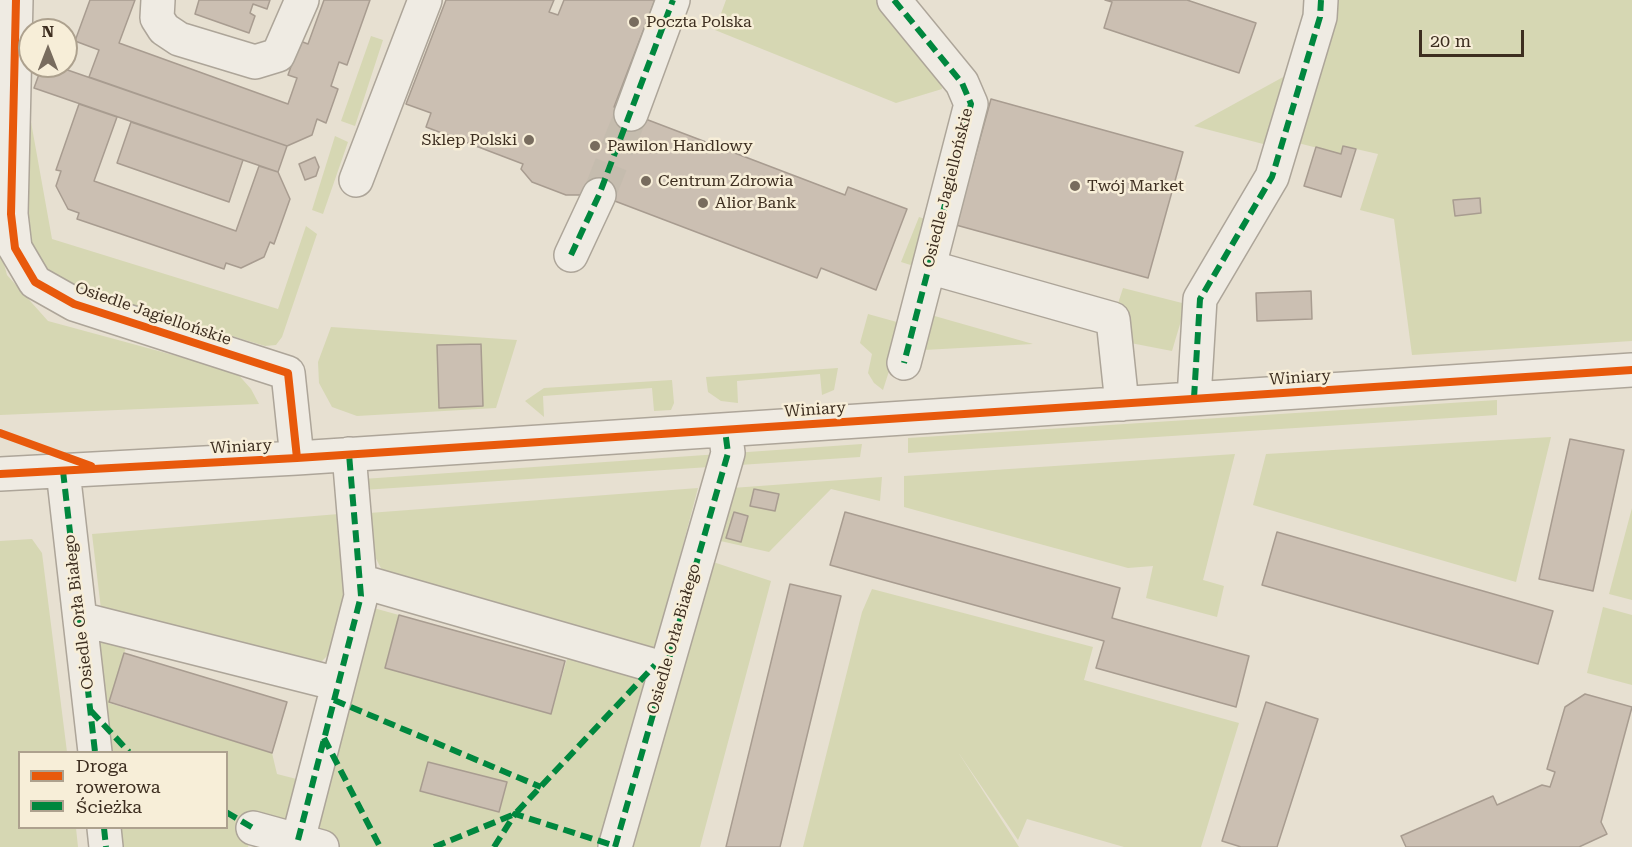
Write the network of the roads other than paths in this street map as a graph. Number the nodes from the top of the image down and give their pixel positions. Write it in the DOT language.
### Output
graph roads {
  1 [pos="16,0"];
  2 [pos="158,0"];
  3 [pos="302,0"];
  4 [pos="425,0"];
  5 [pos="674,0"];
  6 [pos="894,0"];
  7 [pos="1321,0"];
  8 [pos="631,114"];
  9 [pos="356,180"];
  10 [pos="599,195"];
  11 [pos="571,255"];
  12 [pos="929,267"];
  13 [pos="904,363"];
  14 [pos="1632,370"];
  15 [pos="1194,398"];
  16 [pos="1122,404"];
  17 [pos="725,430"];
  18 [pos="349,454"];
  19 [pos="297,458"];
  20 [pos="63,471"];
  21 [pos="0,474"];
  22 [pos="360,581"];
  23 [pos="80,619"];
  24 [pos="666,669"];
  25 [pos="338,684"];
  26 [pos="95,751"];
  27 [pos="253,828"];
  28 [pos="104,829"];
  29 [pos="310,844"];
  30 [pos="106,847"];
  31 [pos="615,847"];
  1 -- 19 [label="street, Osiedle Jagiellońskie"];
  2 -- 3 [label="street"];
  4 -- 9 [label="street"];
  5 -- 8 [label="street"];
  6 -- 12 [label="street, Osiedle Jagiellońskie"];
  7 -- 15 [label="street"];
  10 -- 11 [label="street"];
  12 -- 13 [label="street, Osiedle Jagiellońskie"];
  12 -- 16 [label="street"];
  14 -- 15 [label="street, Winiary"];
  15 -- 16 [label="street, Winiary"];
  16 -- 17 [label="street, Winiary"];
  17 -- 18 [label="street, Winiary"];
  17 -- 24 [label="street, Osiedle Orła Białego"];
  18 -- 19 [label="street, Winiary"];
  18 -- 22 [label="street"];
  19 -- 20 [label="street, Winiary"];
  20 -- 21 [label="street, Winiary"];
  20 -- 23 [label="street, Osiedle Orła Białego"];
  22 -- 24 [label="street"];
  22 -- 25 [label="street"];
  23 -- 25 [label="street"];
  23 -- 26 [label="street, Osiedle Orła Białego"];
  24 -- 31 [label="street, Osiedle Orła Białego"];
  25 -- 29 [label="street"];
  27 -- 29 [label="street"];
  28 -- 30 [label="street"];
}
